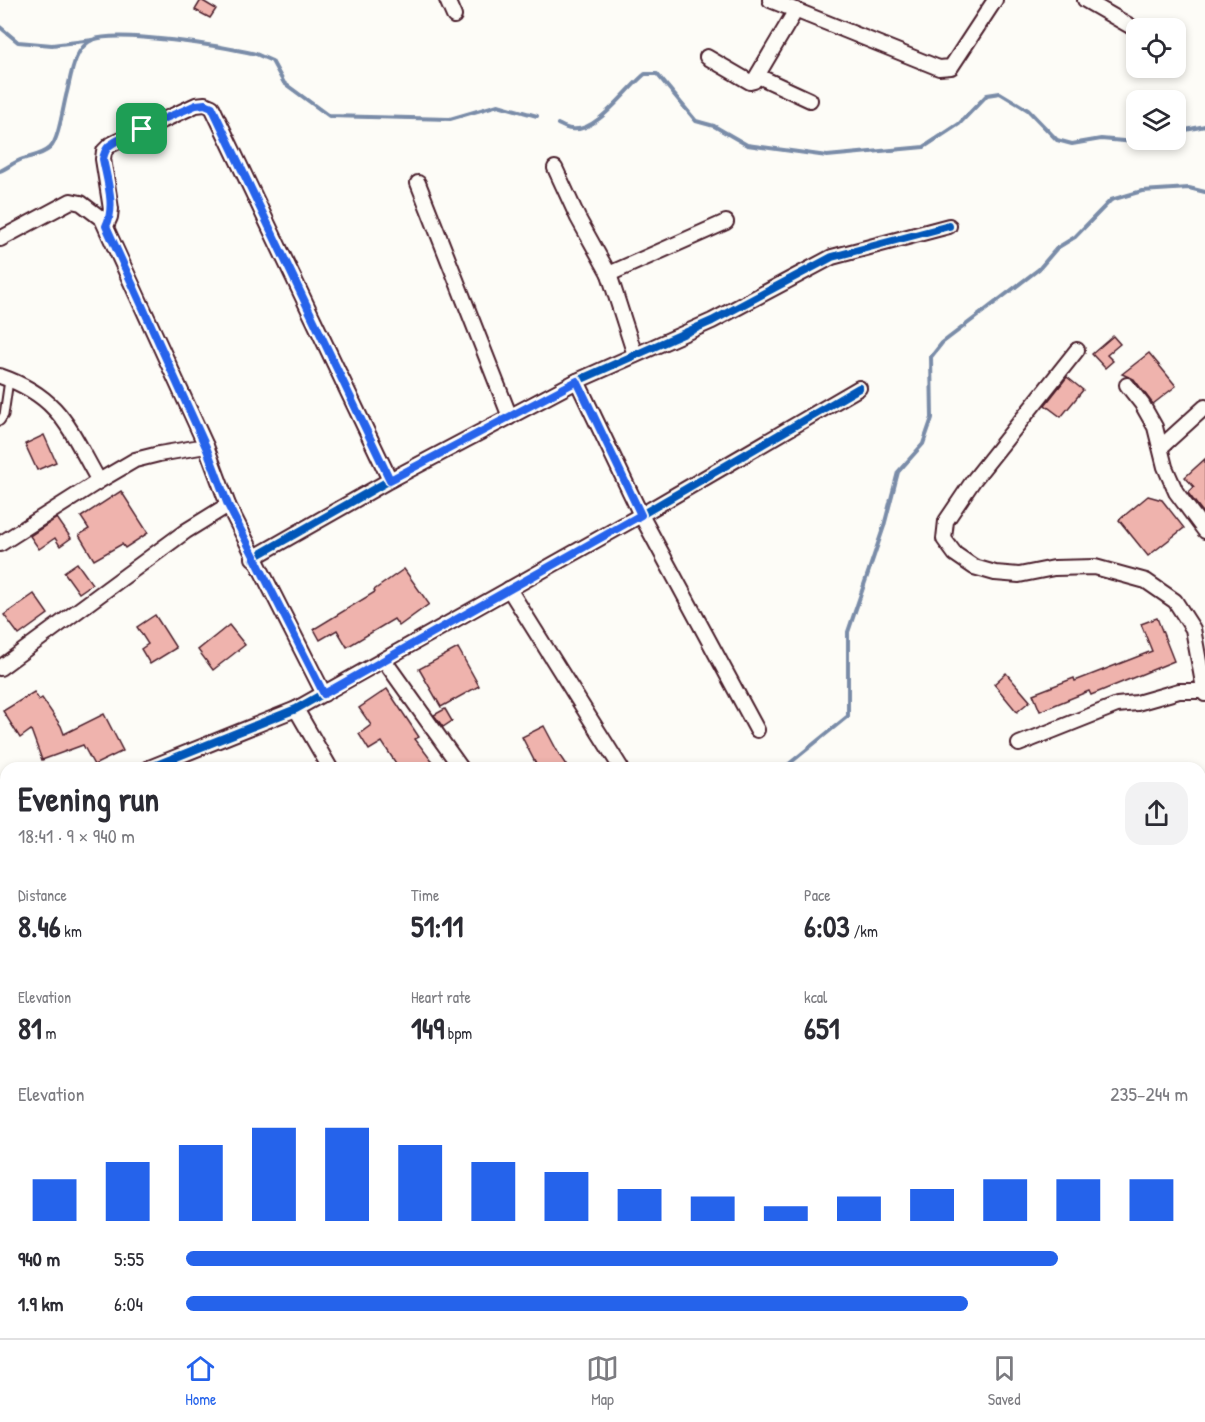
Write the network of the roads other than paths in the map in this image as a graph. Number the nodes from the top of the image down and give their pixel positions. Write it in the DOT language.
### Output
graph roads {
  1 [pos="447,0"];
  2 [pos="770,0"];
  3 [pos="995,0"];
  4 [pos="1084,0"];
  5 [pos="796,10"];
  6 [pos="454,16"];
  7 [pos="1126,24"];
  8 [pos="708,57"];
  9 [pos="758,76"];
  10 [pos="810,100"];
  11 [pos="555,168"];
  12 [pos="418,183"];
  13 [pos="726,222"];
  14 [pos="106,226"];
  15 [pos="949,226"];
  16 [pos="0,239"];
  17 [pos="609,274"];
  18 [pos="1077,350"];
  19 [pos="635,355"];
  20 [pos="5,377"];
  21 [pos="577,381"];
  22 [pos="1127,385"];
  23 [pos="859,388"];
  24 [pos="1205,406"];
  25 [pos="510,417"];
  26 [pos="0,421"];
  27 [pos="206,447"];
  28 [pos="1161,447"];
  29 [pos="390,480"];
  30 [pos="99,481"];
  31 [pos="228,505"];
  32 [pos="641,515"];
  33 [pos="1205,531"];
  34 [pos="0,544"];
  35 [pos="253,558"];
  36 [pos="509,590"];
  37 [pos="384,660"];
  38 [pos="0,668"];
  39 [pos="1205,692"];
  40 [pos="324,694"];
  41 [pos="296,709"];
  42 [pos="757,730"];
  43 [pos="1019,744"];
  44 [pos="164,762"];
  45 [pos="327,762"];
  46 [pos="457,762"];
  47 [pos="617,762"];
  1 -- 6 [label="street"];
  2 -- 5 [label="street"];
  3 -- 5 [label="street"];
  4 -- 7 [label="street"];
  5 -- 9 [label="street"];
  8 -- 9 [label="street"];
  9 -- 10 [label="street"];
  11 -- 17 [label="street"];
  12 -- 25 [label="street"];
  13 -- 17 [label="street"];
  14 -- 16 [label="street"];
  14 -- 27 [label="street"];
  14 -- 29 [label="street"];
  15 -- 19 [label="street"];
  17 -- 19 [label="street"];
  18 -- 39 [label="street"];
  19 -- 21 [label="street"];
  20 -- 26 [label="lane"];
  20 -- 30 [label="street"];
  21 -- 25 [label="street"];
  21 -- 32 [label="street"];
  22 -- 28 [label="street"];
  23 -- 32 [label="street"];
  24 -- 28 [label="street"];
  25 -- 29 [label="street"];
  27 -- 30 [label="street"];
  27 -- 31 [label="street"];
  28 -- 33 [label="street"];
  29 -- 35 [label="street"];
  30 -- 34 [label="street"];
  31 -- 35 [label="street"];
  31 -- 38 [label="street"];
  32 -- 36 [label="street"];
  32 -- 42 [label="street"];
  35 -- 40 [label="street"];
  36 -- 37 [label="street"];
  36 -- 47 [label="street"];
  37 -- 40 [label="street"];
  37 -- 46 [label="street"];
  39 -- 43 [label="street"];
  40 -- 41 [label="street"];
  41 -- 44 [label="street"];
  41 -- 45 [label="street"];
}
